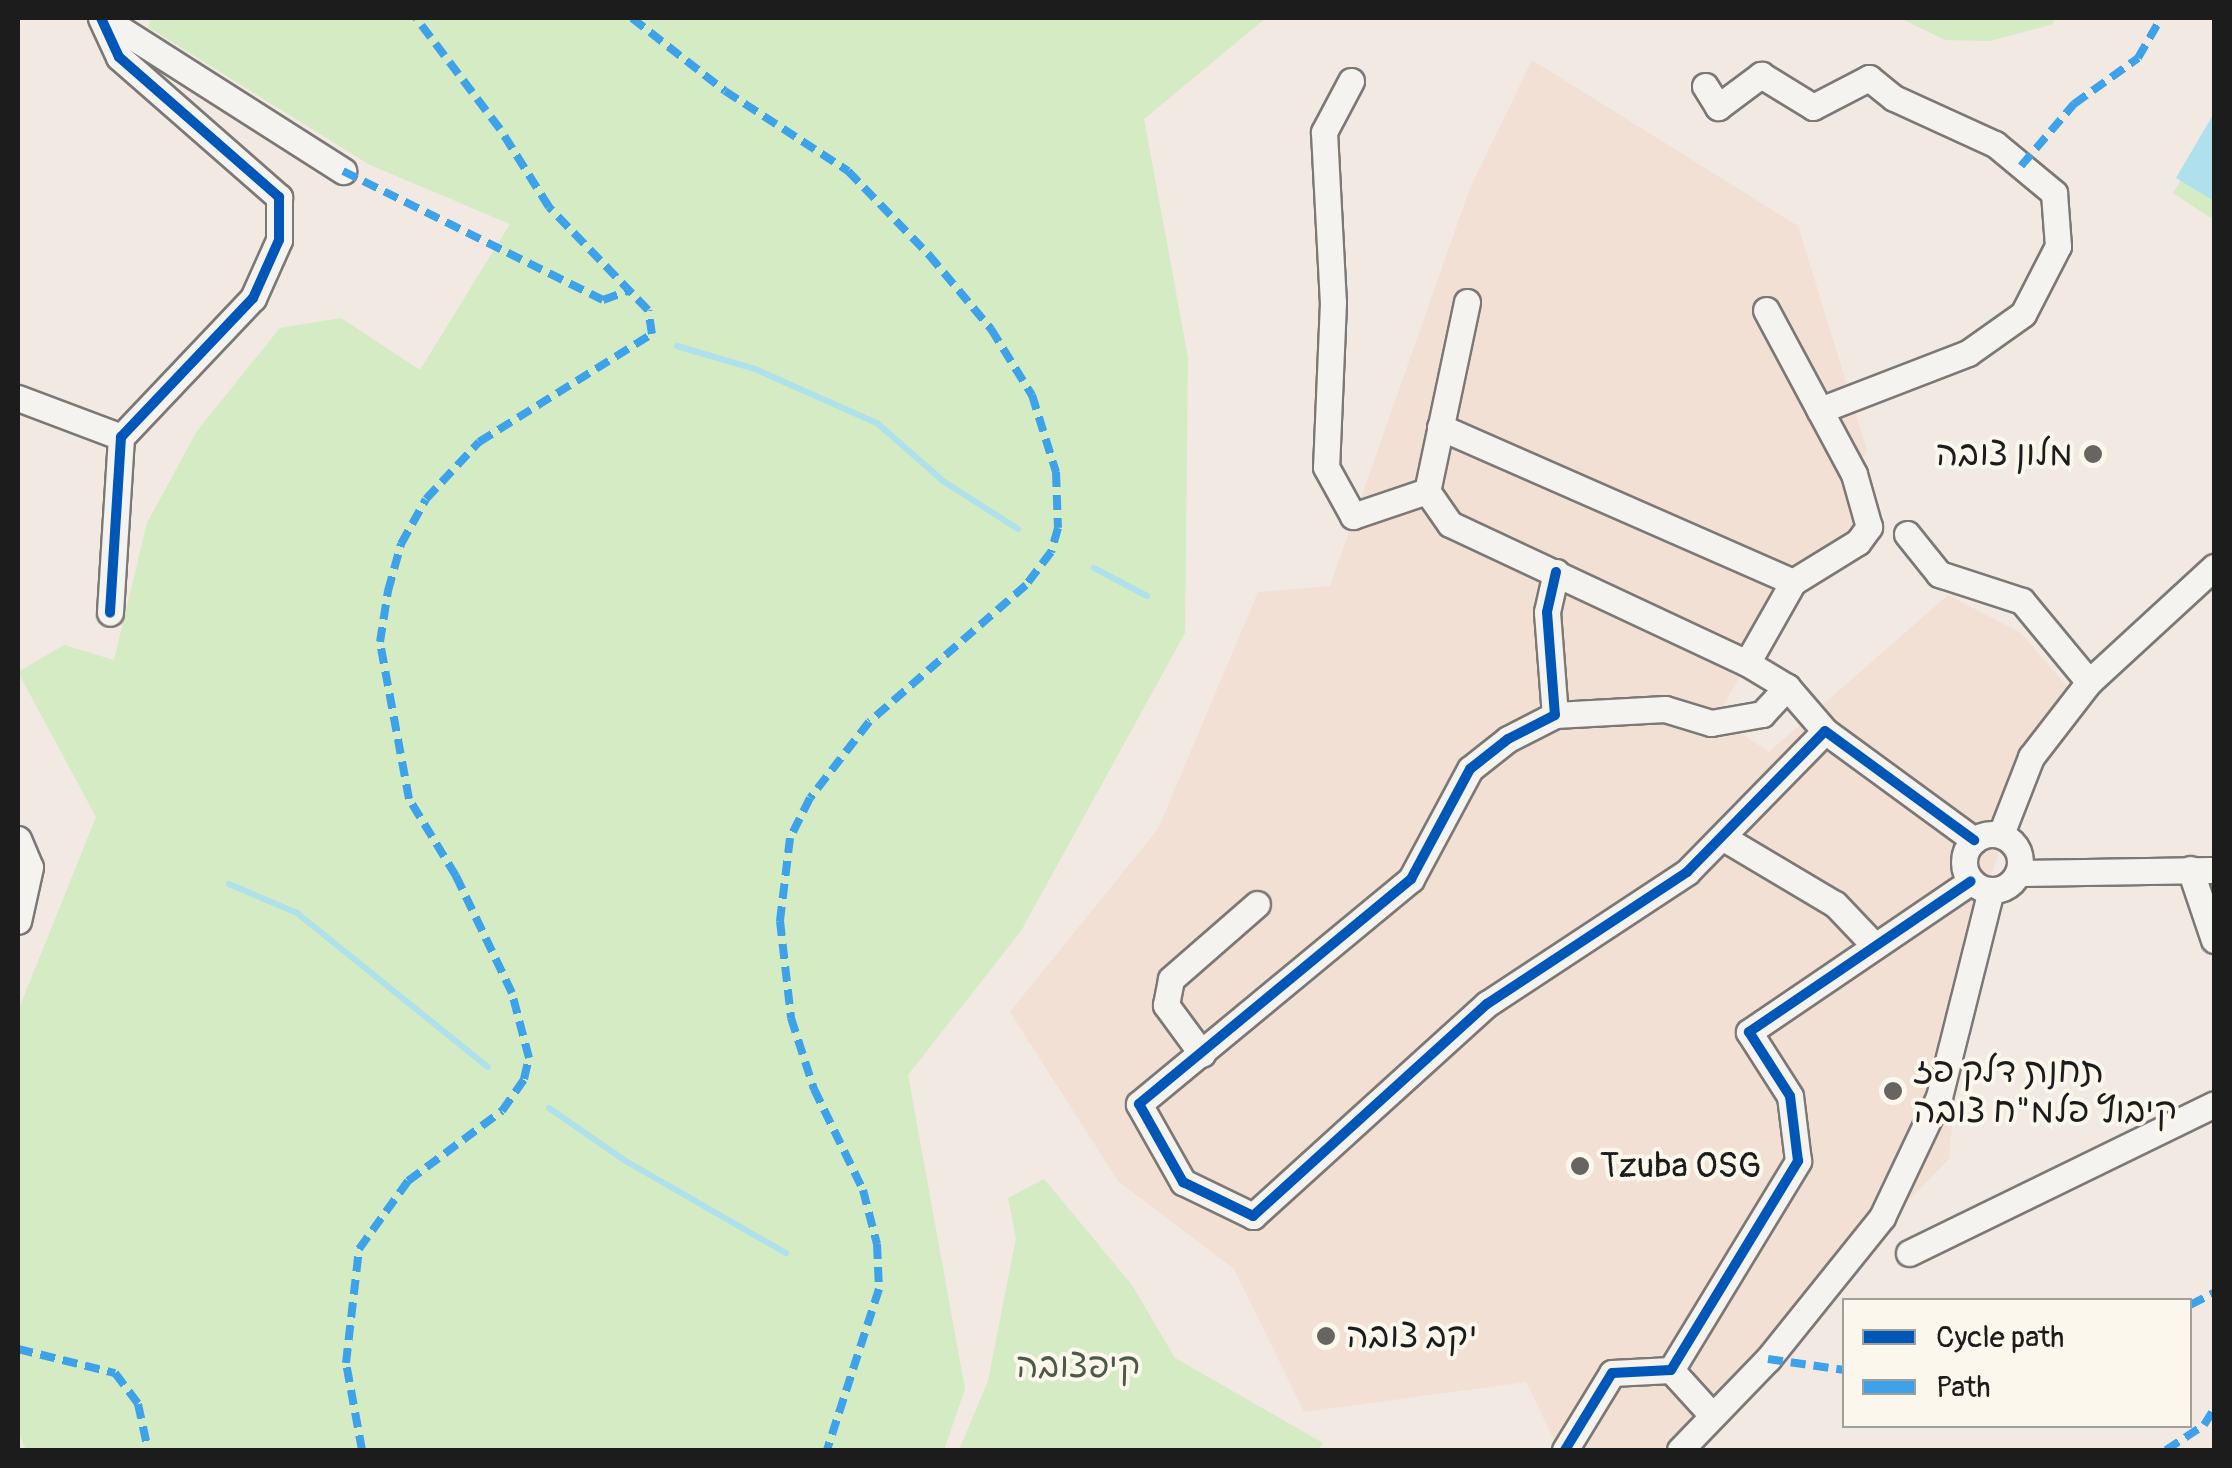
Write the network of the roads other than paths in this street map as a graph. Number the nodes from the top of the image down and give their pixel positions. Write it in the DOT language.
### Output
graph roads {
  1 [pos="102,18"];
  2 [pos="1351,81"];
  3 [pos="1704,86"];
  4 [pos="344,172"];
  5 [pos="1467,302"];
  6 [pos="1766,310"];
  7 [pos="18,398"];
  8 [pos="1820,410"];
  9 [pos="1440,428"];
  10 [pos="121,437"];
  11 [pos="1427,490"];
  12 [pos="1907,534"];
  13 [pos="2214,567"];
  14 [pos="1556,572"];
  15 [pos="1793,582"];
  16 [pos="110,614"];
  17 [pos="1747,663"];
  18 [pos="2089,682"];
  19 [pos="1787,687"];
  20 [pos="1555,715"];
  21 [pos="1825,730"];
  22 [pos="2002,834"];
  23 [pos="1722,837"];
  24 [pos="18,839"];
  25 [pos="1974,840"];
  26 [pos="2202,870"];
  27 [pos="2018,873"];
  28 [pos="1981,885"];
  29 [pos="1257,904"];
  30 [pos="18,921"];
  31 [pos="2214,940"];
  32 [pos="1874,945"];
  33 [pos="1202,1054"];
  34 [pos="2214,1104"];
  35 [pos="1909,1253"];
  36 [pos="1671,1370"];
  37 [pos="1712,1415"];
  38 [pos="1565,1450"];
  39 [pos="1680,1450"];
  1 -- 4 [label="street"];
  1 -- 10 [label="street"];
  2 -- 11 [label="street"];
  3 -- 8 [label="street"];
  5 -- 9 [label="street"];
  6 -- 8 [label="street"];
  7 -- 10 [label="street"];
  8 -- 15 [label="street"];
  9 -- 11 [label="street"];
  9 -- 15 [label="street"];
  10 -- 16 [label="street"];
  11 -- 14 [label="street"];
  12 -- 18 [label="street"];
  13 -- 18 [label="street"];
  14 -- 17 [label="street"];
  14 -- 20 [label="street"];
  15 -- 17 [label="street"];
  17 -- 19 [label="street"];
  18 -- 22 [label="street"];
  19 -- 20 [label="street"];
  19 -- 21 [label="street"];
  20 -- 33 [label="street"];
  21 -- 23 [label="street"];
  21 -- 25 [label="street"];
  22 -- 25 [label="street"];
  22 -- 27 [label="street"];
  23 -- 32 [label="street"];
  23 -- 33 [label="street"];
  24 -- 30 [label="street"];
  25 -- 28 [label="street"];
  26 -- 27 [label="street"];
  26 -- 31 [label="street"];
  27 -- 28 [label="street"];
  28 -- 32 [label="street"];
  28 -- 37 [label="street"];
  29 -- 33 [label="street"];
  32 -- 36 [label="street"];
  34 -- 35 [label="street"];
  36 -- 37 [label="street"];
  36 -- 38 [label="street"];
  37 -- 39 [label="street"];
}
